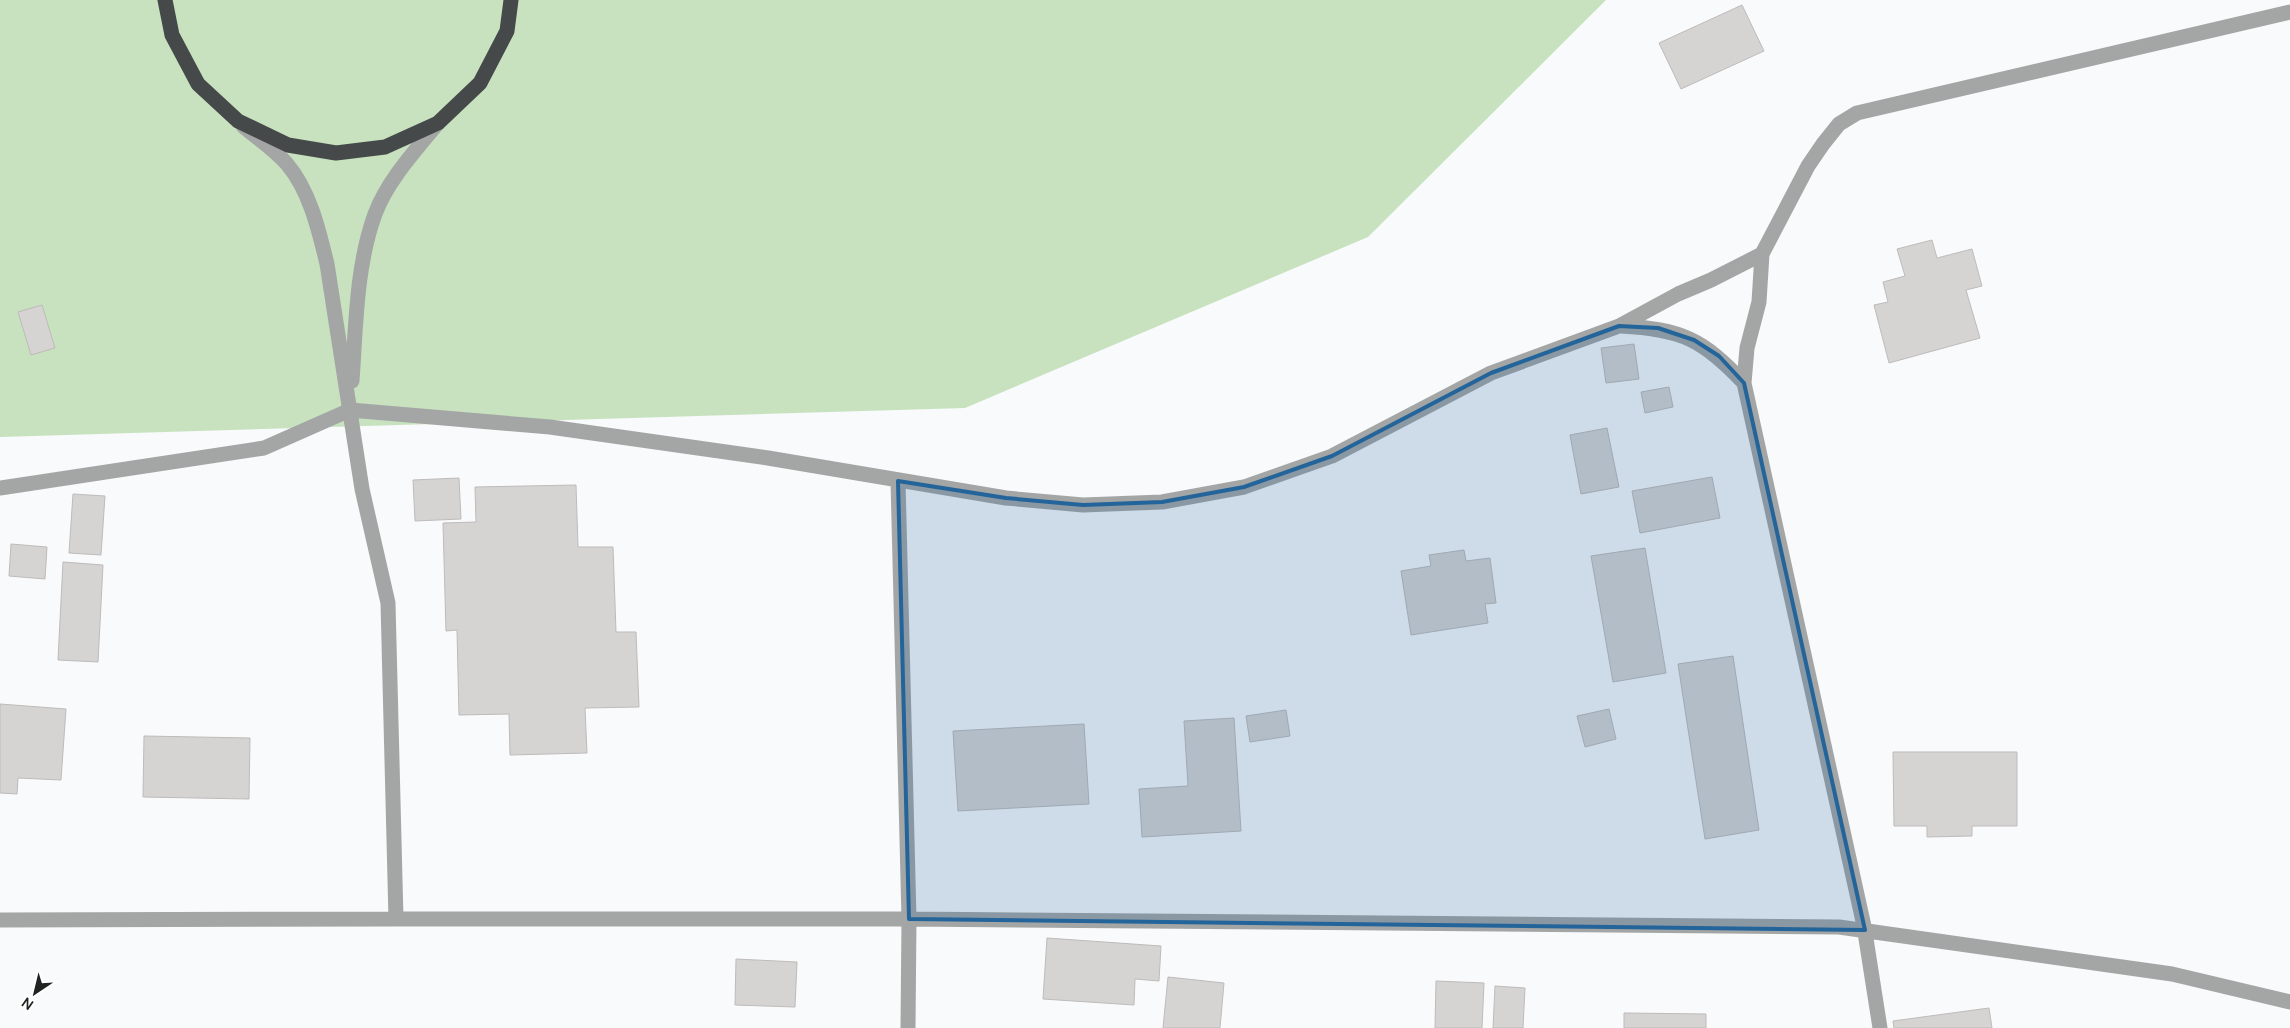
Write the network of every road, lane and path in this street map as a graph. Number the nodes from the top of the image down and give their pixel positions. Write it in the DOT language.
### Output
graph roads {
  1 [pos="165,0"];
  2 [pos="511,0"];
  3 [pos="2290,12"];
  4 [pos="238,121"];
  5 [pos="438,123"];
  6 [pos="1762,254"];
  7 [pos="1619,326"];
  8 [pos="1744,383"];
  9 [pos="350,410"];
  10 [pos="898,481"];
  11 [pos="0,488"];
  12 [pos="396,919"];
  13 [pos="909,919"];
  14 [pos="0,920"];
  15 [pos="1865,930"];
  16 [pos="2290,1002"];
  17 [pos="908,1028"];
  18 [pos="1880,1028"];
  1 -- 4 [label="highway"];
  2 -- 5 [label="highway"];
  3 -- 6 [label="street"];
  4 -- 5 [label="highway"];
  4 -- 9 [label="street"];
  5 -- 9 [label="street"];
  6 -- 7 [label="street"];
  6 -- 8 [label="street"];
  7 -- 8 [label="street"];
  7 -- 10 [label="street"];
  8 -- 15 [label="street"];
  9 -- 10 [label="street"];
  9 -- 11 [label="street"];
  9 -- 12 [label="street"];
  10 -- 13 [label="street"];
  12 -- 13 [label="street"];
  12 -- 14 [label="street"];
  13 -- 15 [label="street"];
  13 -- 17 [label="street"];
  15 -- 16 [label="street"];
  15 -- 18 [label="street"];
}
